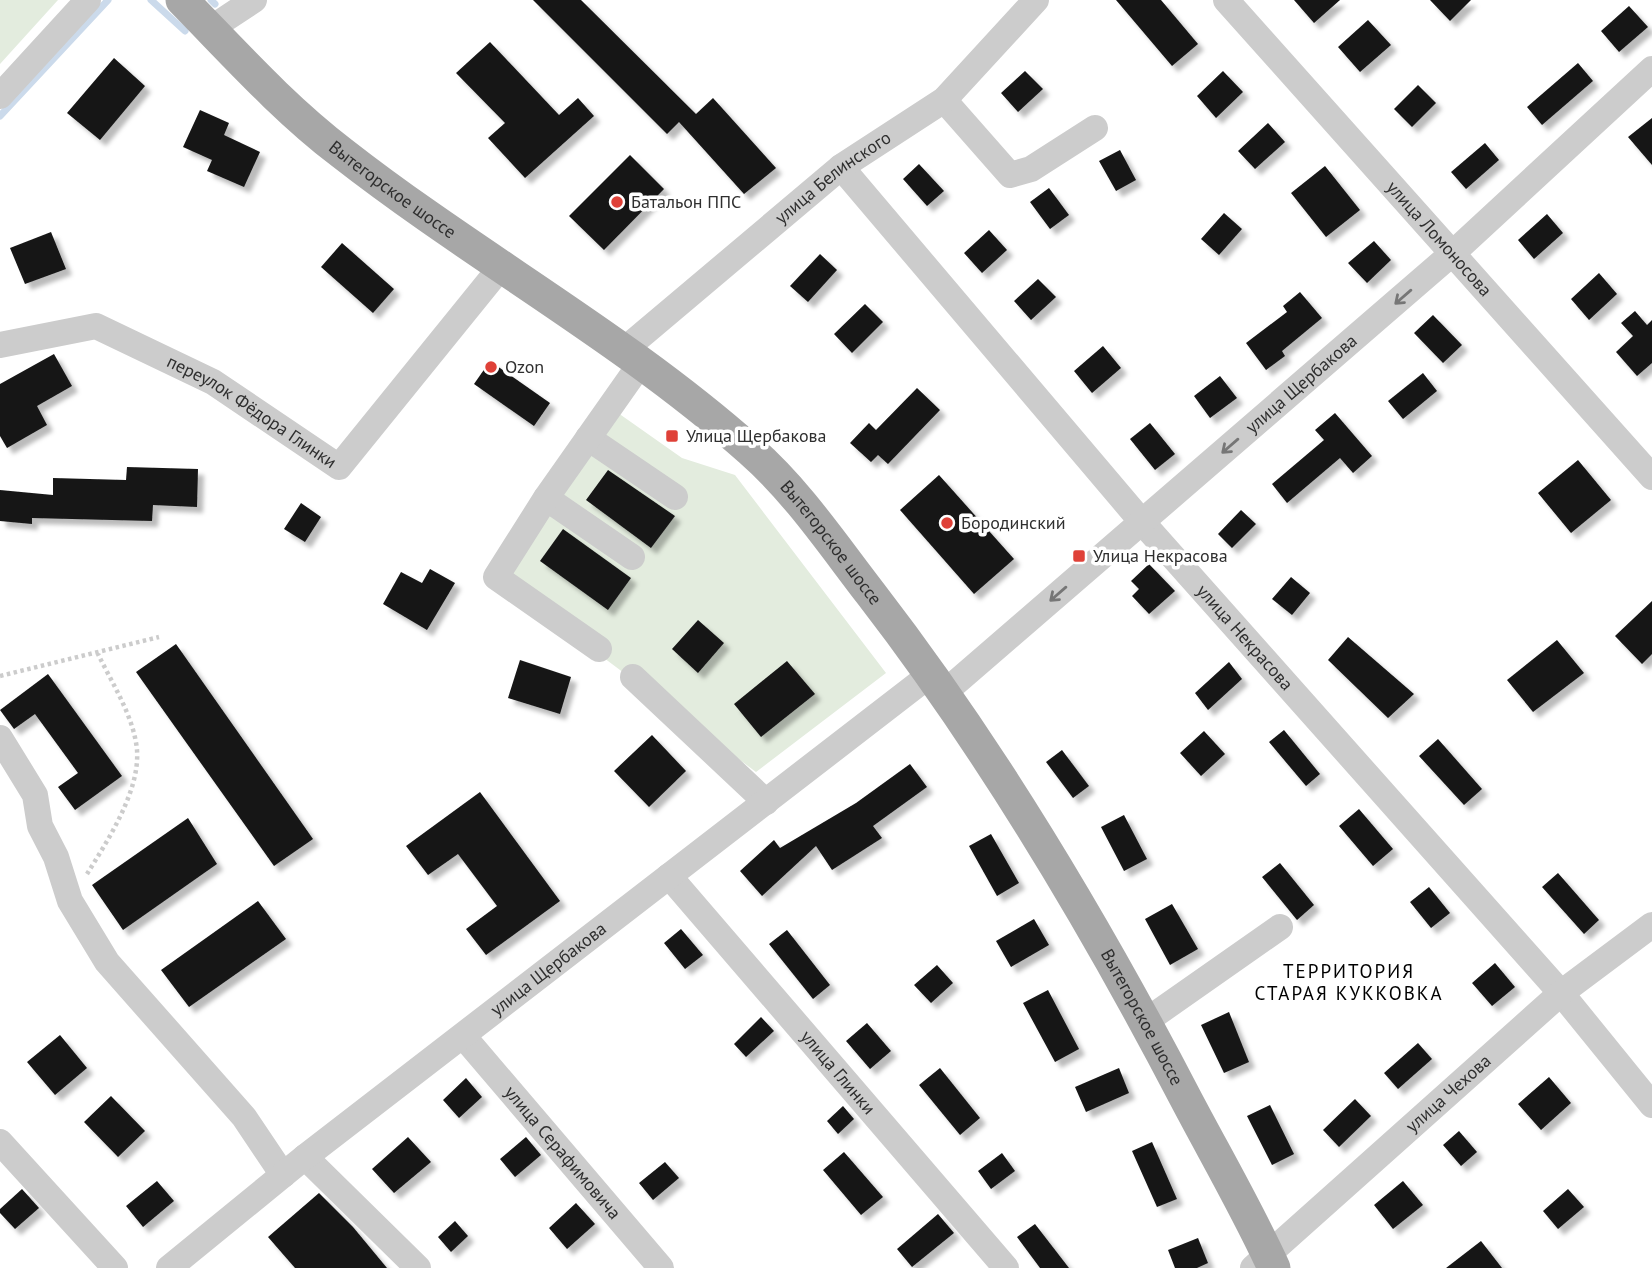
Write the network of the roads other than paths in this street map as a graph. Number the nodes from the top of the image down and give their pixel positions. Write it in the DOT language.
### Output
graph roads {
  1 [pos="88,0"];
  2 [pos="182,0"];
  3 [pos="254,0"];
  4 [pos="1036,0"];
  5 [pos="1226,0"];
  6 [pos="210,29"];
  7 [pos="1652,69"];
  8 [pos="0,96"];
  9 [pos="944,100"];
  10 [pos="1095,128"];
  11 [pos="841,167"];
  12 [pos="1454,252"];
  13 [pos="501,267"];
  14 [pos="0,345"];
  15 [pos="632,357"];
  16 [pos="588,438"];
  17 [pos="1652,477"];
  18 [pos="675,497"];
  19 [pos="546,498"];
  20 [pos="1142,522"];
  21 [pos="632,557"];
  22 [pos="599,649"];
  23 [pos="633,677"];
  24 [pos="938,683"];
  25 [pos="0,738"];
  26 [pos="766,802"];
  27 [pos="669,876"];
  28 [pos="1652,925"];
  29 [pos="1280,928"];
  30 [pos="1561,993"];
  31 [pos="1146,1021"];
  32 [pos="464,1037"];
  33 [pos="1652,1105"];
  34 [pos="0,1142"];
  35 [pos="305,1157"];
  36 [pos="283,1175"];
  37 [pos="1265,1264"];
  38 [pos="115,1268"];
  39 [pos="169,1268"];
  40 [pos="418,1268"];
  41 [pos="661,1268"];
  42 [pos="1006,1268"];
  1 -- 8 [label="street"];
  2 -- 6 [label="main road, Вытегорское шоссе"];
  3 -- 6 [label="street"];
  4 -- 9 [label="street, улица Белинского"];
  5 -- 12 [label="street, улица Ломоносова"];
  6 -- 13 [label="main road, Вытегорское шоссе"];
  7 -- 12 [label="street, улица Щербакова"];
  9 -- 10 [label="street"];
  9 -- 11 [label="street, улица Белинского"];
  11 -- 15 [label="street, улица Белинского"];
  11 -- 20 [label="street, улица Некрасова"];
  12 -- 17 [label="street, улица Ломоносова"];
  12 -- 20 [label="street, улица Щербакова, one-way"];
  13 -- 14 [label="street, переулок Фёдора Глинки"];
  13 -- 15 [label="main road, Вытегорское шоссе"];
  15 -- 16 [label="street, улица Белинского"];
  15 -- 24 [label="main road, Вытегорское шоссе"];
  16 -- 18 [label="street"];
  16 -- 19 [label="street, улица Белинского"];
  19 -- 21 [label="street"];
  19 -- 22 [label="street, улица Белинского"];
  20 -- 24 [label="street, улица Щербакова, one-way"];
  20 -- 30 [label="street, улица Некрасова"];
  23 -- 26 [label="street"];
  24 -- 26 [label="street, улица Щербакова"];
  24 -- 31 [label="main road, Вытегорское шоссе"];
  25 -- 36 [label="street"];
  26 -- 27 [label="street, улица Щербакова"];
  27 -- 32 [label="street, улица Щербакова"];
  27 -- 42 [label="street, улица Глинки"];
  28 -- 30 [label="street, улица Чехова"];
  29 -- 31 [label="street"];
  30 -- 33 [label="street, улица Некрасова"];
  30 -- 37 [label="street, улица Чехова"];
  31 -- 37 [label="main road, Вытегорское шоссе"];
  32 -- 35 [label="street, улица Щербакова"];
  32 -- 41 [label="street, улица Серафимовича"];
  34 -- 38 [label="street"];
  35 -- 36 [label="street, улица Щербакова"];
  35 -- 40 [label="street"];
  36 -- 39 [label="street, улица Щербакова"];
}
